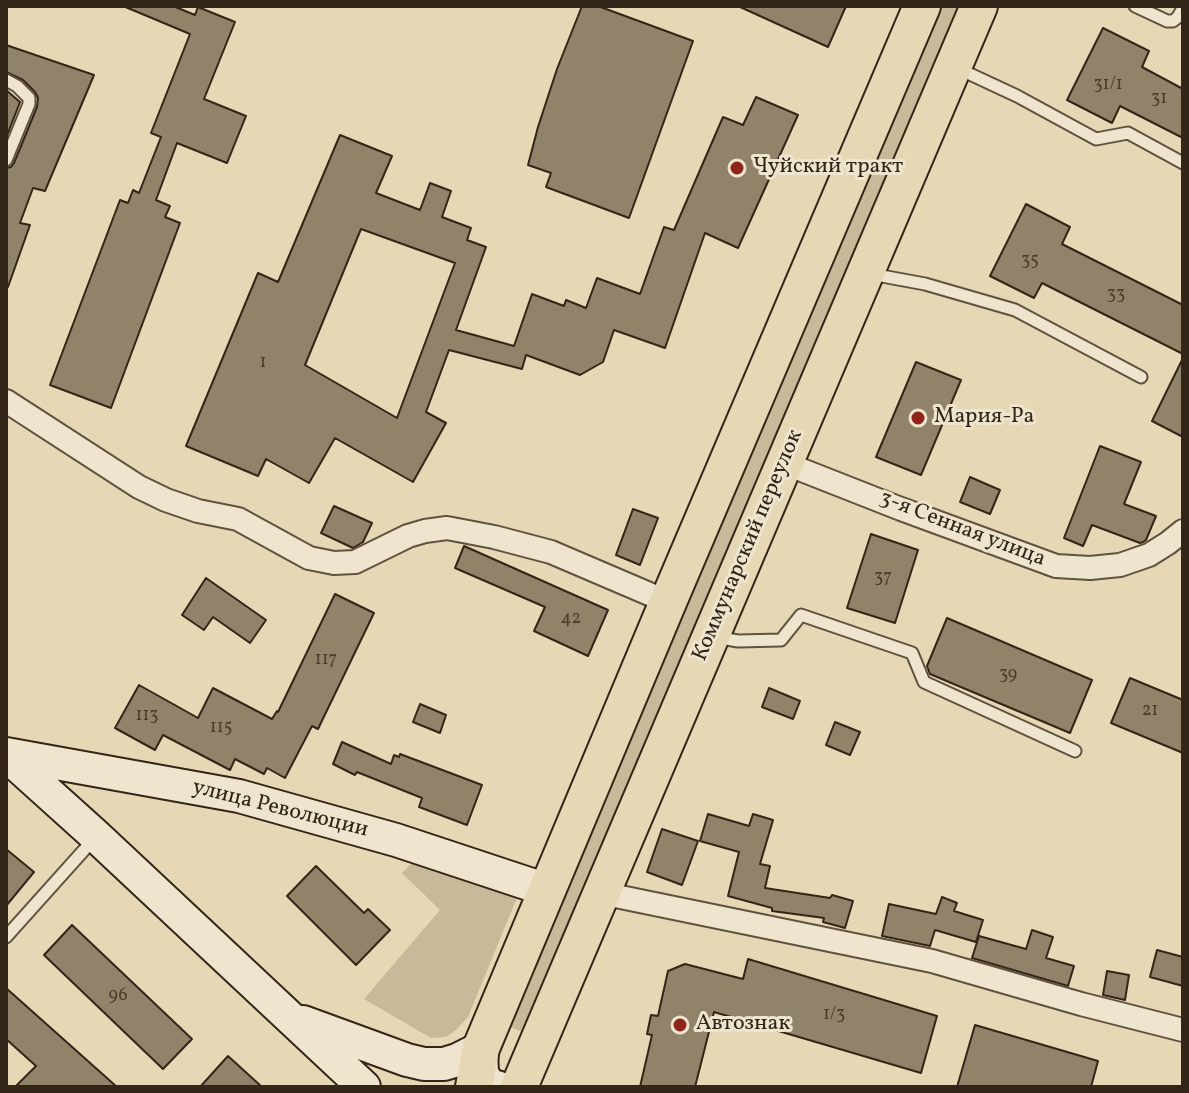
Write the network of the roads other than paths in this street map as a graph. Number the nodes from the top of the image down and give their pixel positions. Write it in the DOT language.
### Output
graph roads {
  1 [pos="922,6"];
  2 [pos="979,6"];
  3 [pos="1135,6"];
  4 [pos="1183,8"];
  5 [pos="953,66"];
  6 [pos="6,80"];
  7 [pos="6,160"];
  8 [pos="1183,163"];
  9 [pos="865,273"];
  10 [pos="1141,377"];
  11 [pos="6,401"];
  12 [pos="784,463"];
  13 [pos="1183,531"];
  14 [pos="668,602"];
  15 [pos="711,636"];
  16 [pos="1075,751"];
  17 [pos="6,754"];
  18 [pos="96,836"];
  19 [pos="547,890"];
  20 [pos="601,893"];
  21 [pos="6,937"];
  22 [pos="289,1017"];
  23 [pos="1183,1030"];
  24 [pos="481,1048"];
  25 [pos="512,1083"];
  26 [pos="364,1087"];
  27 [pos="474,1087"];
  1 -- 14 [label="main road"];
  2 -- 5 [label="main road, Коммунарский переулок"];
  3 -- 4 [label="lane"];
  5 -- 8 [label="lane"];
  5 -- 9 [label="main road, Коммунарский переулок"];
  6 -- 7 [label="lane"];
  9 -- 10 [label="lane"];
  9 -- 12 [label="main road, Коммунарский переулок"];
  11 -- 14 [label="street"];
  12 -- 13 [label="street, 3-я Сенная улица"];
  12 -- 15 [label="main road, Коммунарский переулок"];
  14 -- 19 [label="main road"];
  15 -- 16 [label="lane"];
  15 -- 20 [label="main road, Коммунарский переулок"];
  17 -- 18 [label="main road, улица Революции"];
  17 -- 19 [label="main road, улица Революции"];
  18 -- 21 [label="lane"];
  18 -- 22 [label="main road, улица Революции"];
  19 -- 24 [label="main road"];
  20 -- 23 [label="street"];
  20 -- 25 [label="main road, Коммунарский переулок"];
  22 -- 24 [label="main road"];
  22 -- 26 [label="main road, улица Революции"];
  24 -- 25 [label="main road"];
  24 -- 27 [label="main road"];
}
